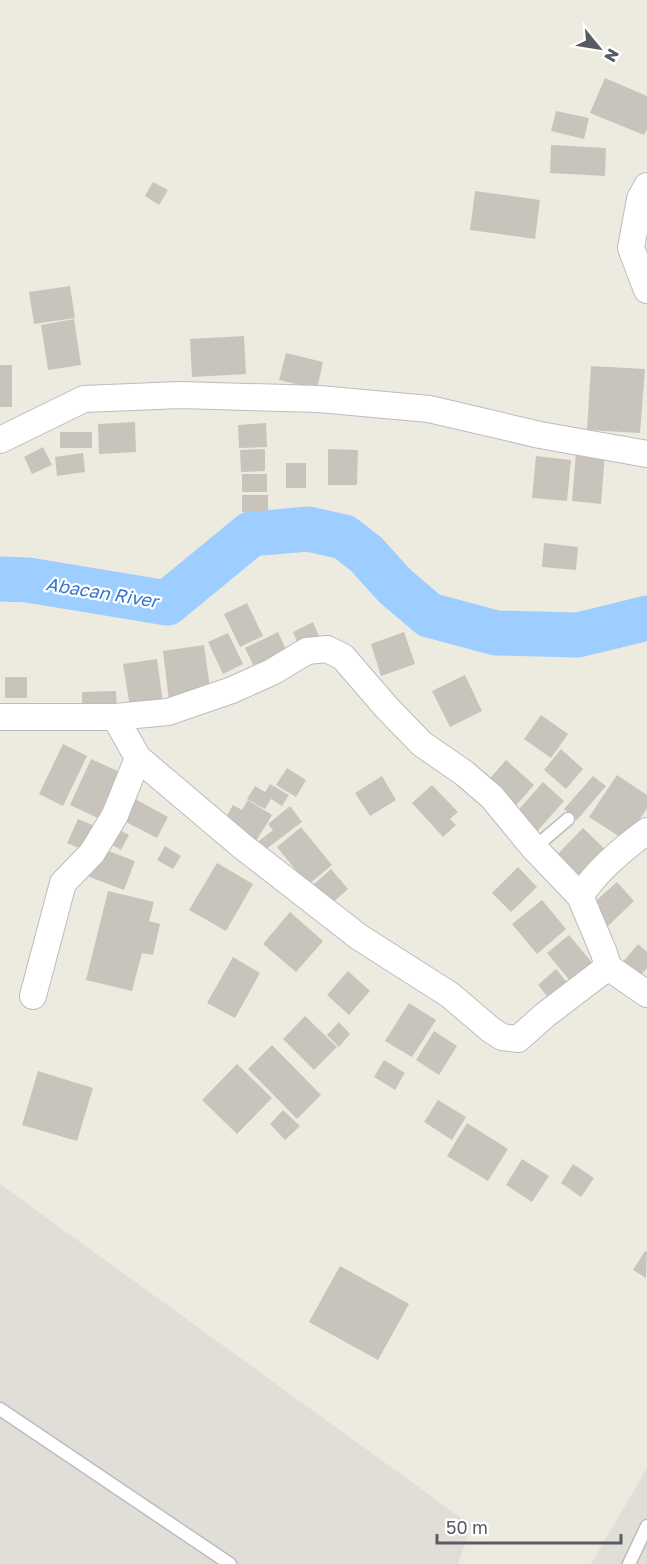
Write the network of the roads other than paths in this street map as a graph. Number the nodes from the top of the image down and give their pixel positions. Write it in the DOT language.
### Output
graph roads {
  1 [pos="647,186"];
  2 [pos="647,290"];
  3 [pos="0,440"];
  4 [pos="646,450"];
  5 [pos="0,717"];
  6 [pos="115,717"];
  7 [pos="138,758"];
  8 [pos="568,819"];
  9 [pos="647,831"];
  10 [pos="534,848"];
  11 [pos="580,896"];
  12 [pos="608,967"];
  13 [pos="647,994"];
  14 [pos="33,996"];
  15 [pos="0,1409"];
  16 [pos="647,1526"];
  17 [pos="230,1564"];
  18 [pos="629,1564"];
  1 -- 2 [label="street"];
  3 -- 4 [label="street"];
  5 -- 6 [label="street"];
  6 -- 7 [label="street"];
  6 -- 10 [label="street"];
  7 -- 12 [label="street"];
  7 -- 14 [label="street"];
  8 -- 10 [label="lane"];
  9 -- 11 [label="street"];
  10 -- 11 [label="street"];
  11 -- 12 [label="street"];
  12 -- 13 [label="street"];
  15 -- 17 [label="lane"];
  16 -- 18 [label="lane"];
}
